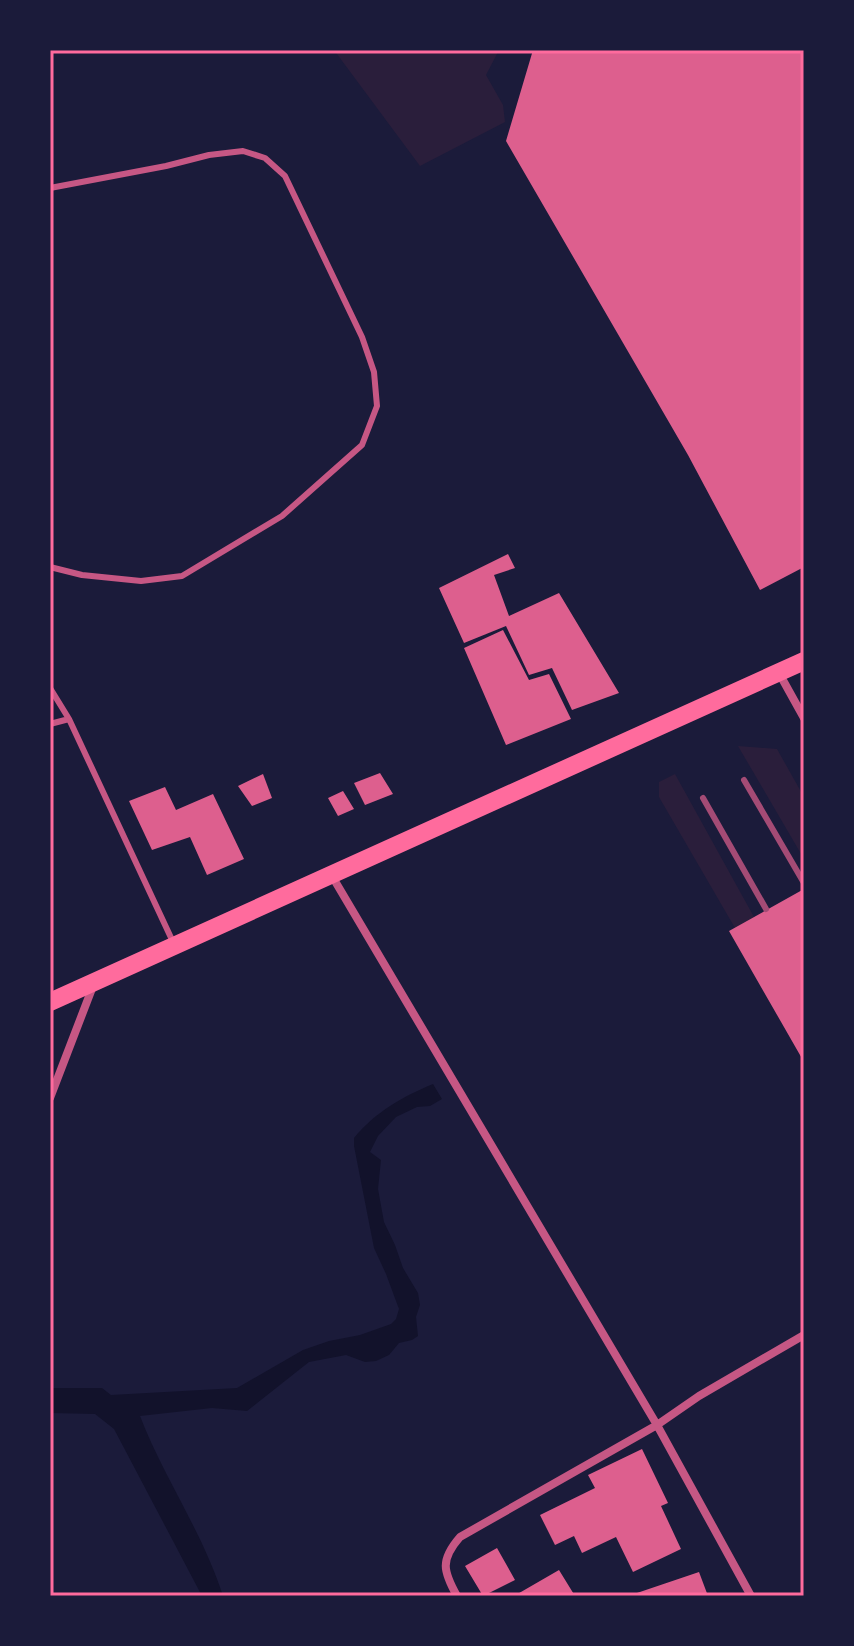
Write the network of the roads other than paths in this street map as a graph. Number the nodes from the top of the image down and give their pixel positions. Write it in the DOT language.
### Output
graph roads {
  1 [pos="50,188"];
  2 [pos="50,567"];
  3 [pos="804,661"];
  4 [pos="779,672"];
  5 [pos="50,688"];
  6 [pos="804,718"];
  7 [pos="69,719"];
  8 [pos="50,724"];
  9 [pos="331,875"];
  10 [pos="174,945"];
  11 [pos="94,982"];
  12 [pos="50,1002"];
  13 [pos="50,1098"];
  14 [pos="804,1335"];
  15 [pos="657,1425"];
  16 [pos="457,1596"];
  17 [pos="751,1596"];
  1 -- 2 [label="lane"];
  3 -- 4 [label="main road"];
  4 -- 6 [label="street"];
  4 -- 9 [label="main road"];
  5 -- 7 [label="lane"];
  7 -- 8 [label="lane"];
  7 -- 10 [label="lane"];
  9 -- 10 [label="main road"];
  9 -- 15 [label="street"];
  10 -- 11 [label="main road"];
  11 -- 12 [label="main road"];
  11 -- 13 [label="street"];
  14 -- 15 [label="street"];
  15 -- 16 [label="street"];
  15 -- 17 [label="street"];
}
